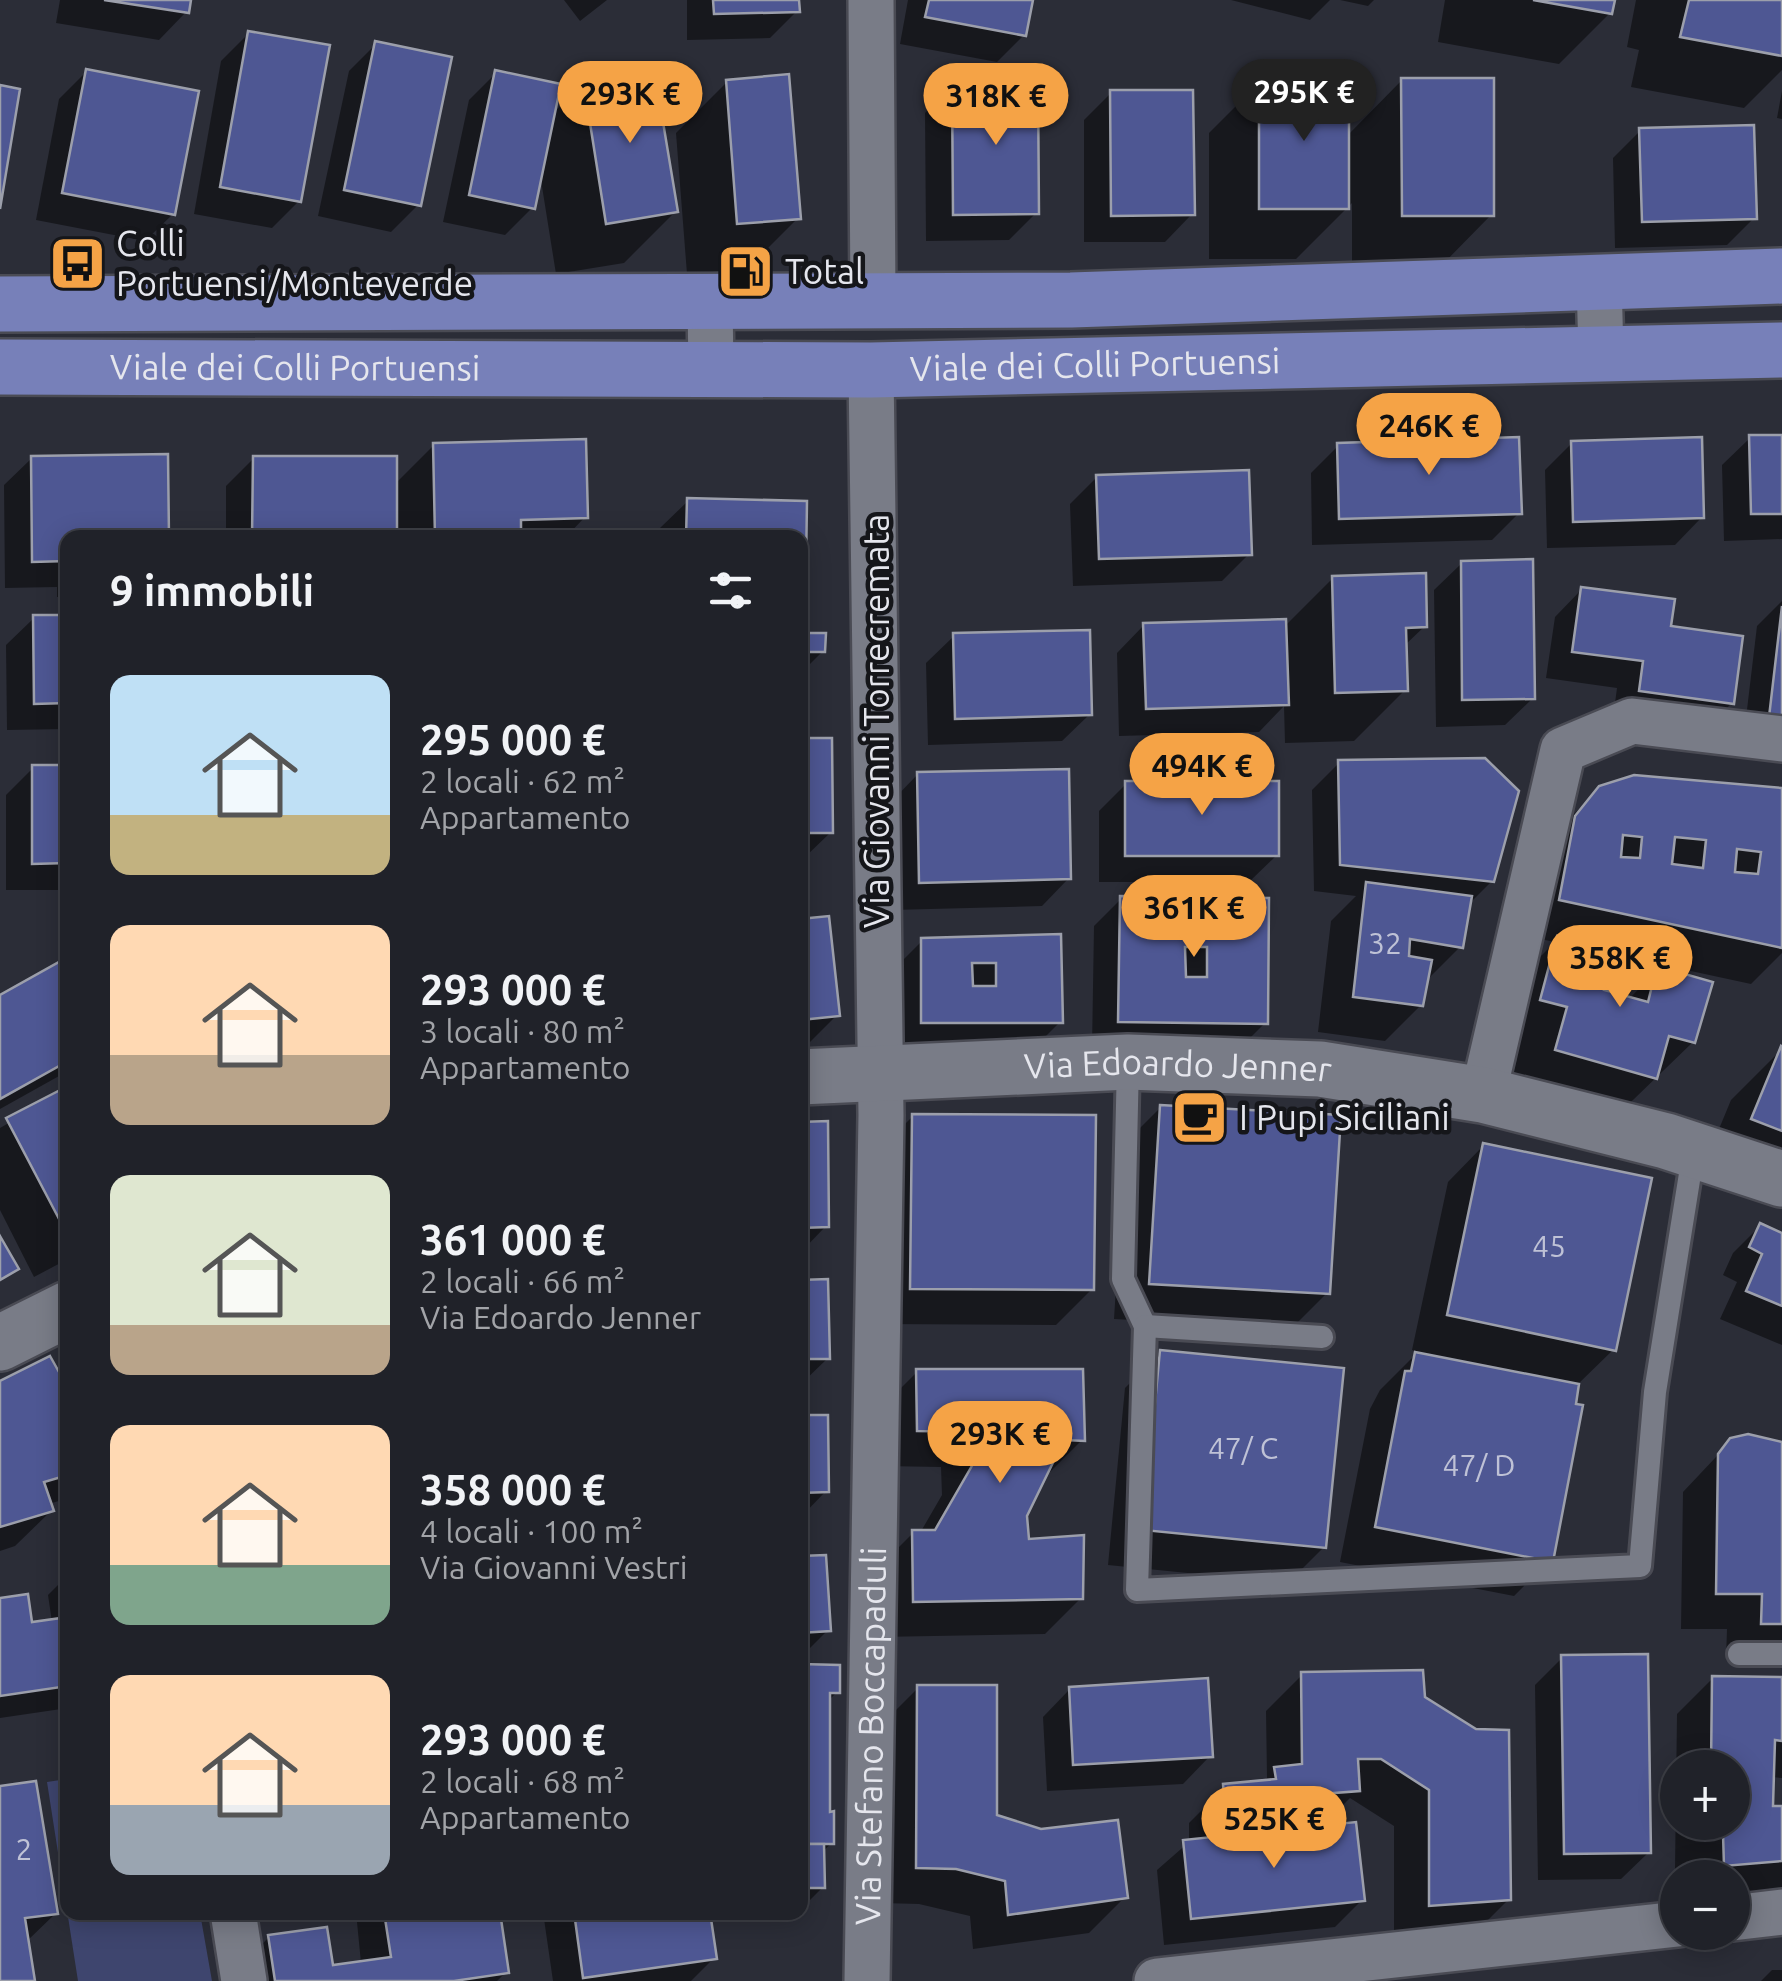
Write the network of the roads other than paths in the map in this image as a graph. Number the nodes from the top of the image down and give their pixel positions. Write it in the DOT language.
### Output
graph roads {
  1 [pos="871,0"];
  2 [pos="1782,276"];
  3 [pos="1599,281"];
  4 [pos="873,300"];
  5 [pos="710,302"];
  6 [pos="0,304"];
  7 [pos="1782,350"];
  8 [pos="1601,352"];
  9 [pos="0,367"];
  10 [pos="711,370"];
  11 [pos="872,370"];
  12 [pos="1782,739"];
  13 [pos="1128,1062"];
  14 [pos="880,1072"];
  15 [pos="808,1076"];
  16 [pos="1483,1095"];
  17 [pos="1694,1149"];
  18 [pos="1782,1179"];
  19 [pos="60,1313"];
  20 [pos="1145,1326"];
  21 [pos="1322,1337"];
  22 [pos="0,1343"];
  23 [pos="1739,1654"];
  24 [pos="1782,1654"];
  25 [pos="1782,1912"];
  26 [pos="1750,1916"];
  27 [pos="234,1920"];
  28 [pos="1660,1927"];
  29 [pos="1413,1968"];
  30 [pos="244,1981"];
  31 [pos="867,1981"];
  32 [pos="1157,1981"];
  1 -- 4 [label="street"];
  2 -- 3 [label="main road, Viale dei Colli Portuensi"];
  3 -- 4 [label="main road, Viale dei Colli Portuensi"];
  3 -- 8 [label="street"];
  4 -- 5 [label="main road, Viale dei Colli Portuensi"];
  5 -- 6 [label="main road, Viale dei Colli Portuensi"];
  5 -- 10 [label="street"];
  7 -- 8 [label="main road, Viale dei Colli Portuensi"];
  8 -- 11 [label="main road, Viale dei Colli Portuensi"];
  9 -- 10 [label="main road, Viale dei Colli Portuensi"];
  10 -- 11 [label="main road, Viale dei Colli Portuensi"];
  11 -- 14 [label="street, Via Giovanni Torrecremata"];
  12 -- 16 [label="street"];
  13 -- 14 [label="street, Via Edoardo Jenner"];
  13 -- 16 [label="street, Via Edoardo Jenner"];
  13 -- 20 [label="lane"];
  14 -- 15 [label="street, Via Edoardo Jenner"];
  14 -- 31 [label="street, Via Stefano Boccapaduli"];
  16 -- 17 [label="street, Via Edoardo Jenner"];
  17 -- 18 [label="street, Via Edoardo Jenner"];
  17 -- 20 [label="lane"];
  19 -- 22 [label="street"];
  20 -- 21 [label="lane"];
  23 -- 24 [label="lane"];
  25 -- 26 [label="street"];
  27 -- 30 [label="street"];
  28 -- 29 [label="street"];
  29 -- 32 [label="street"];
}
